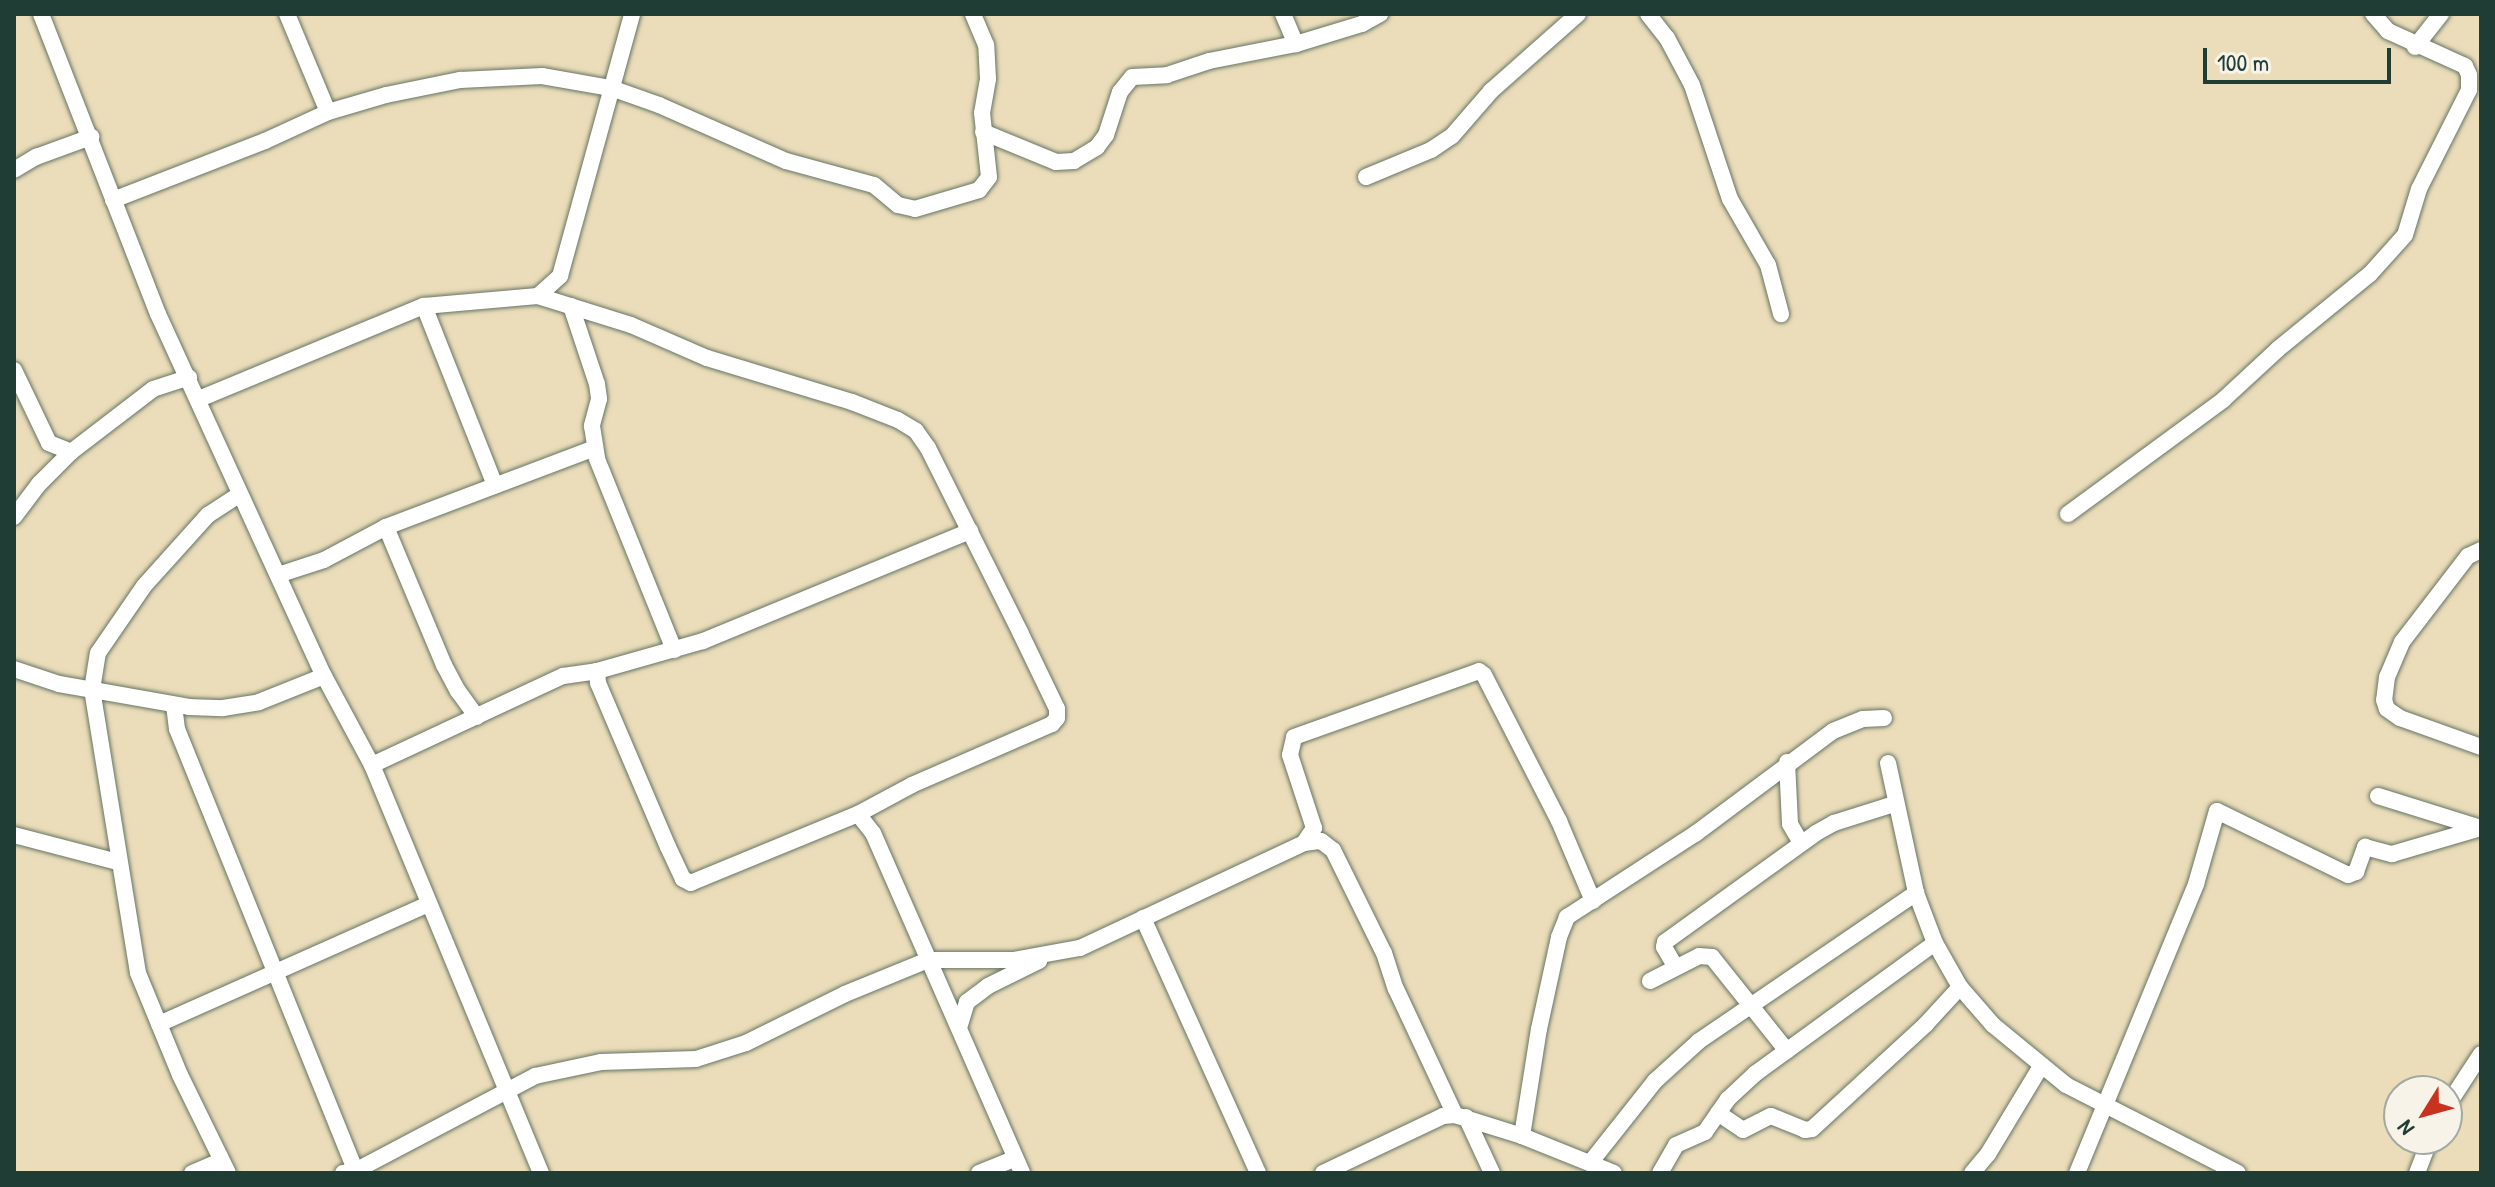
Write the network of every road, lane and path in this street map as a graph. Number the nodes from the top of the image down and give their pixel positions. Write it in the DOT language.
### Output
graph roads {
  1 [pos="41,14"];
  2 [pos="287,14"];
  3 [pos="632,14"];
  4 [pos="973,14"];
  5 [pos="1283,14"];
  6 [pos="1380,14"];
  7 [pos="1578,14"];
  8 [pos="1648,14"];
  9 [pos="2373,14"];
  10 [pos="2441,14"];
  11 [pos="1296,44"];
  12 [pos="2415,47"];
  13 [pos="611,88"];
  14 [pos="328,112"];
  15 [pos="983,132"];
  16 [pos="91,137"];
  17 [pos="14,170"];
  18 [pos="1366,177"];
  19 [pos="113,200"];
  20 [pos="538,296"];
  21 [pos="424,306"];
  22 [pos="571,306"];
  23 [pos="1781,314"];
  24 [pos="14,370"];
  25 [pos="189,377"];
  26 [pos="199,399"];
  27 [pos="595,448"];
  28 [pos="71,452"];
  29 [pos="495,485"];
  30 [pos="240,494"];
  31 [pos="2068,514"];
  32 [pos="14,517"];
  33 [pos="386,527"];
  34 [pos="970,531"];
  35 [pos="2481,550"];
  36 [pos="278,575"];
  37 [pos="674,650"];
  38 [pos="14,669"];
  39 [pos="597,671"];
  40 [pos="324,676"];
  41 [pos="92,690"];
  42 [pos="174,705"];
  43 [pos="477,717"];
  44 [pos="1884,718"];
  45 [pos="2481,747"];
  46 [pos="1787,762"];
  47 [pos="1888,763"];
  48 [pos="372,765"];
  49 [pos="2378,796"];
  50 [pos="1894,804"];
  51 [pos="858,814"];
  52 [pos="2481,828"];
  53 [pos="14,835"];
  54 [pos="1304,843"];
  55 [pos="1801,843"];
  56 [pos="118,862"];
  57 [pos="1916,893"];
  58 [pos="1593,901"];
  59 [pos="429,904"];
  60 [pos="1143,918"];
  61 [pos="1935,943"];
  62 [pos="1054,952"];
  63 [pos="928,960"];
  64 [pos="1675,966"];
  65 [pos="276,974"];
  66 [pos="1650,981"];
  67 [pos="1960,987"];
  68 [pos="1750,1004"];
  69 [pos="159,1024"];
  70 [pos="959,1028"];
  71 [pos="1787,1051"];
  72 [pos="2481,1054"];
  73 [pos="2041,1066"];
  74 [pos="2463,1082"];
  75 [pos="506,1091"];
  76 [pos="2106,1106"];
  77 [pos="1718,1113"];
  78 [pos="1461,1116"];
  79 [pos="1522,1136"];
  80 [pos="220,1157"];
  81 [pos="1590,1163"];
  82 [pos="1018,1166"];
  83 [pos="351,1172"];
  84 [pos="192,1173"];
  85 [pos="228,1173"];
  86 [pos="541,1173"];
  87 [pos="979,1173"];
  88 [pos="1258,1173"];
  89 [pos="1323,1173"];
  90 [pos="1492,1173"];
  91 [pos="1614,1173"];
  92 [pos="1660,1173"];
  93 [pos="1972,1173"];
  94 [pos="2077,1173"];
  95 [pos="2238,1173"];
  1 -- 16 [label="street"];
  2 -- 14 [label="street"];
  3 -- 13 [label="street"];
  4 -- 15 [label="street"];
  5 -- 11 [label="street"];
  6 -- 11 [label="street"];
  7 -- 18 [label="street"];
  8 -- 23 [label="street"];
  9 -- 12 [label="street"];
  10 -- 12 [label="street"];
  11 -- 15 [label="street"];
  12 -- 31 [label="street"];
  13 -- 14 [label="street"];
  13 -- 15 [label="street"];
  13 -- 20 [label="street"];
  14 -- 19 [label="street"];
  16 -- 17 [label="street"];
  16 -- 19 [label="street"];
  19 -- 25 [label="street"];
  20 -- 21 [label="street"];
  20 -- 22 [label="street"];
  21 -- 26 [label="street"];
  21 -- 29 [label="street"];
  22 -- 27 [label="street"];
  22 -- 34 [label="street"];
  24 -- 28 [label="street"];
  25 -- 26 [label="street"];
  25 -- 28 [label="street"];
  26 -- 30 [label="street"];
  27 -- 29 [label="street"];
  27 -- 37 [label="street"];
  28 -- 32 [label="street"];
  29 -- 33 [label="street"];
  30 -- 36 [label="street"];
  30 -- 41 [label="street"];
  33 -- 36 [label="street"];
  33 -- 43 [label="street"];
  34 -- 37 [label="street"];
  34 -- 51 [label="street"];
  35 -- 45 [label="street"];
  36 -- 40 [label="street"];
  37 -- 39 [label="street"];
  38 -- 41 [label="street"];
  39 -- 43 [label="street"];
  39 -- 51 [label="street"];
  40 -- 42 [label="street"];
  40 -- 48 [label="street"];
  41 -- 42 [label="street"];
  41 -- 56 [label="street"];
  42 -- 65 [label="street"];
  43 -- 48 [label="street"];
  44 -- 46 [label="street"];
  46 -- 55 [label="street"];
  46 -- 58 [label="street"];
  47 -- 50 [label="street"];
  48 -- 59 [label="street"];
  49 -- 52 [label="street"];
  50 -- 55 [label="street"];
  50 -- 57 [label="street"];
  51 -- 63 [label="street"];
  52 -- 76 [label="street"];
  53 -- 56 [label="street"];
  54 -- 58 [label="street"];
  54 -- 60 [label="street"];
  54 -- 78 [label="street"];
  55 -- 64 [label="street"];
  56 -- 69 [label="street"];
  57 -- 61 [label="street"];
  57 -- 68 [label="street"];
  58 -- 79 [label="street"];
  59 -- 65 [label="street"];
  59 -- 75 [label="street"];
  60 -- 62 [label="street"];
  60 -- 88 [label="street"];
  61 -- 67 [label="street"];
  61 -- 71 [label="street"];
  62 -- 63 [label="street"];
  62 -- 70 [label="street"];
  63 -- 70 [label="street"];
  63 -- 75 [label="street"];
  64 -- 66 [label="street"];
  64 -- 68 [label="street"];
  65 -- 69 [label="street"];
  65 -- 83 [label="street"];
  67 -- 73 [label="street"];
  67 -- 77 [label="street"];
  68 -- 71 [label="street"];
  68 -- 81 [label="street"];
  69 -- 80 [label="street"];
  70 -- 82 [label="street"];
  71 -- 77 [label="street"];
  72 -- 74 [label="street"];
  73 -- 76 [label="street"];
  73 -- 93 [label="street"];
  75 -- 83 [label="street"];
  75 -- 86 [label="street"];
  76 -- 94 [label="street"];
  76 -- 95 [label="street"];
  77 -- 92 [label="street"];
  78 -- 79 [label="street"];
  78 -- 89 [label="street"];
  78 -- 90 [label="street"];
  79 -- 81 [label="street"];
  80 -- 84 [label="street"];
  80 -- 85 [label="street"];
  81 -- 91 [label="street"];
  82 -- 87 [label="street"];
}
